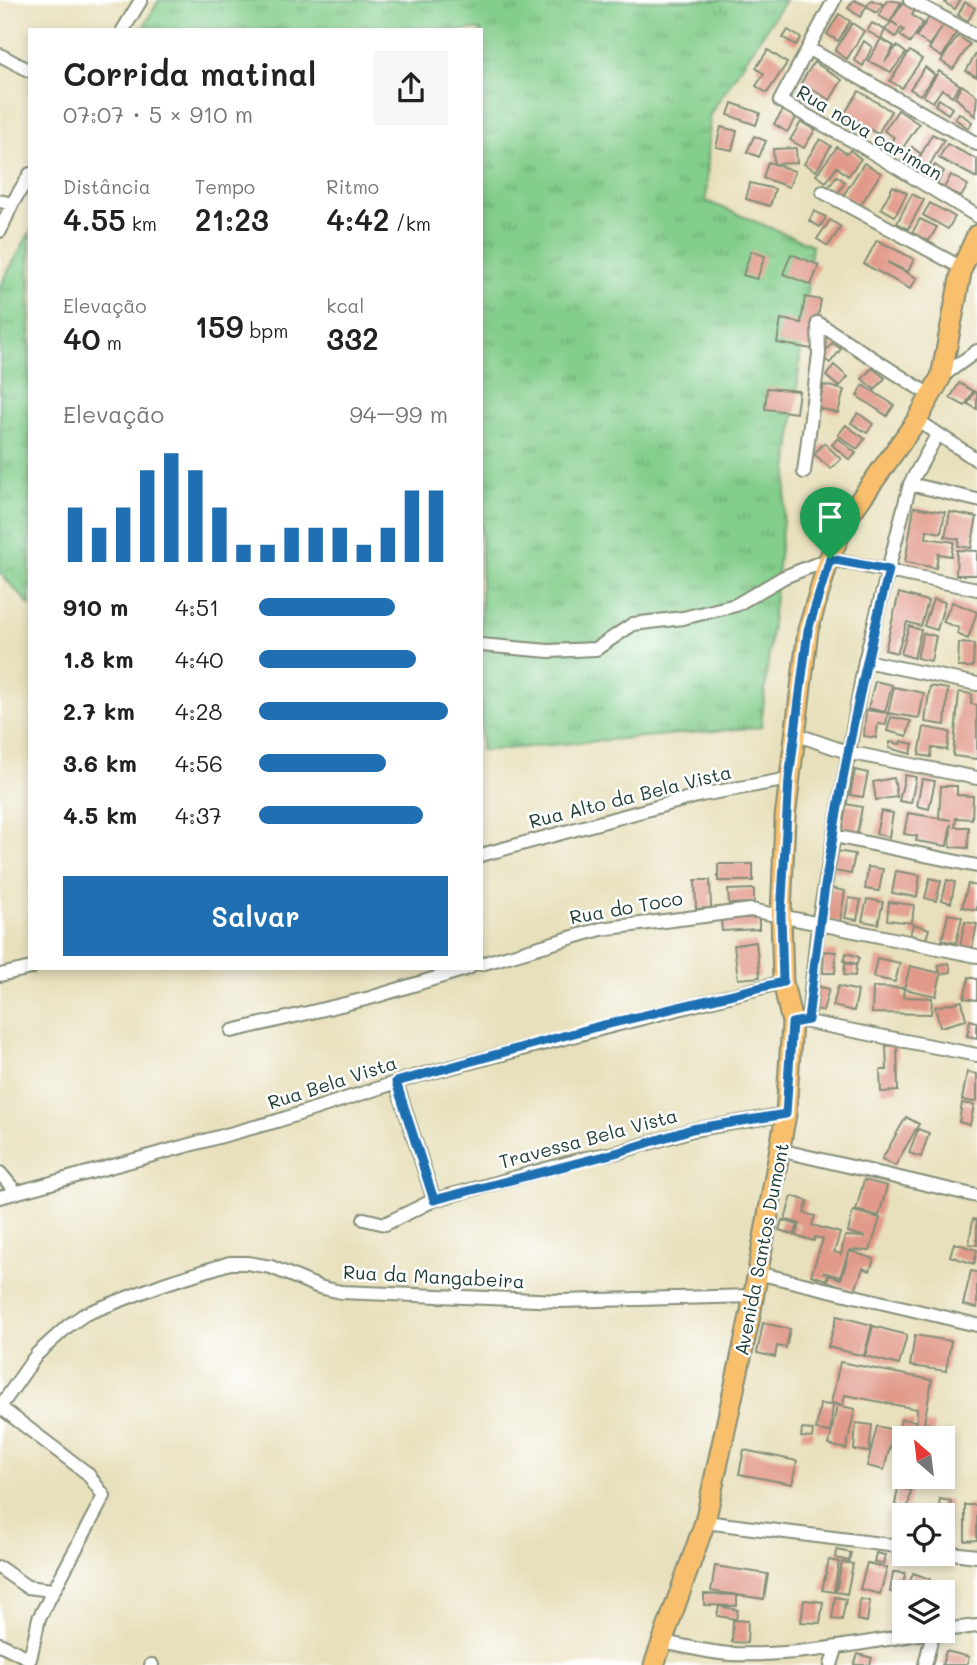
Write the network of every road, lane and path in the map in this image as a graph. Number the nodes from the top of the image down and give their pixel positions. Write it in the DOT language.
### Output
graph roads {
  1 [pos="141,0"];
  2 [pos="834,0"];
  3 [pos="910,0"];
  4 [pos="124,28"];
  5 [pos="977,36"];
  6 [pos="809,49"];
  7 [pos="0,55"];
  8 [pos="28,70"];
  9 [pos="977,144"];
  10 [pos="28,176"];
  11 [pos="822,192"];
  12 [pos="6,202"];
  13 [pos="977,216"];
  14 [pos="0,231"];
  15 [pos="977,234"];
  16 [pos="962,268"];
  17 [pos="977,351"];
  18 [pos="942,377"];
  19 [pos="931,396"];
  20 [pos="917,420"];
  21 [pos="937,435"];
  22 [pos="977,460"];
  23 [pos="804,472"];
  24 [pos="910,484"];
  25 [pos="977,500"];
  26 [pos="830,559"];
  27 [pos="889,570"];
  28 [pos="977,589"];
  29 [pos="483,645"];
  30 [pos="866,661"];
  31 [pos="977,684"];
  32 [pos="795,734"];
  33 [pos="848,752"];
  34 [pos="977,778"];
  35 [pos="789,779"];
  36 [pos="834,836"];
  37 [pos="483,854"];
  38 [pos="977,866"];
  39 [pos="781,915"];
  40 [pos="818,925"];
  41 [pos="977,957"];
  42 [pos="483,963"];
  43 [pos="0,966"];
  44 [pos="28,969"];
  45 [pos="462,970"];
  46 [pos="0,975"];
  47 [pos="783,982"];
  48 [pos="800,1022"];
  49 [pos="232,1031"];
  50 [pos="977,1055"];
  51 [pos="396,1082"];
  52 [pos="786,1114"];
  53 [pos="779,1150"];
  54 [pos="0,1173"];
  55 [pos="16,1192"];
  56 [pos="977,1196"];
  57 [pos="0,1197"];
  58 [pos="434,1200"];
  59 [pos="364,1219"];
  60 [pos="757,1273"];
  61 [pos="753,1296"];
  62 [pos="977,1325"];
  63 [pos="0,1407"];
  64 [pos="705,1522"];
  65 [pos="892,1545"];
  66 [pos="955,1553"];
  67 [pos="977,1556"];
  68 [pos="0,1568"];
  69 [pos="52,1590"];
  70 [pos="977,1626"];
  71 [pos="955,1629"];
  72 [pos="892,1639"];
  73 [pos="662,1642"];
  74 [pos="930,1643"];
  75 [pos="0,1644"];
  76 [pos="836,1649"];
  77 [pos="745,1660"];
  78 [pos="654,1665"];
  79 [pos="831,1665"];
  80 [pos="925,1665"];
  1 -- 4 [label="street"];
  2 -- 6 [label="street"];
  3 -- 5 [label="street"];
  6 -- 9 [label="street"];
  6 -- 13 [label="street, Rua nova cariman"];
  7 -- 8 [label="street"];
  10 -- 12 [label="street"];
  11 -- 16 [label="street"];
  12 -- 14 [label="street"];
  15 -- 16 [label="main road, Avenida Santos Dumont"];
  16 -- 18 [label="main road, Avenida Santos Dumont"];
  17 -- 18 [label="street"];
  18 -- 19 [label="main road, Avenida Santos Dumont"];
  19 -- 20 [label="main road, Avenida Santos Dumont"];
  19 -- 23 [label="street"];
  20 -- 21 [label="street"];
  20 -- 26 [label="main road, Avenida Santos Dumont"];
  21 -- 22 [label="street"];
  21 -- 24 [label="street"];
  24 -- 25 [label="street"];
  24 -- 27 [label="street"];
  26 -- 27 [label="street"];
  26 -- 29 [label="street"];
  26 -- 32 [label="main road, Avenida Santos Dumont"];
  27 -- 28 [label="street"];
  27 -- 30 [label="street"];
  30 -- 31 [label="street"];
  30 -- 33 [label="street"];
  32 -- 33 [label="street"];
  32 -- 35 [label="main road, Avenida Santos Dumont"];
  33 -- 34 [label="street"];
  33 -- 36 [label="street"];
  35 -- 37 [label="street, Rua Alto da Bela Vista"];
  35 -- 39 [label="main road, Avenida Santos Dumont"];
  36 -- 38 [label="street"];
  36 -- 40 [label="street"];
  39 -- 40 [label="street, Rua do Toco"];
  39 -- 42 [label="street, Rua do Toco"];
  39 -- 47 [label="main road, Avenida Santos Dumont"];
  40 -- 41 [label="street, Rua do Toco"];
  40 -- 48 [label="street"];
  43 -- 46 [label="street"];
  44 -- 46 [label="street"];
  45 -- 49 [label="street"];
  47 -- 48 [label="main road, Avenida Santos Dumont"];
  47 -- 51 [label="street, Rua Bela Vista"];
  48 -- 50 [label="street"];
  48 -- 52 [label="main road, Avenida Santos Dumont"];
  51 -- 55 [label="street, Rua Bela Vista"];
  51 -- 58 [label="street"];
  52 -- 53 [label="main road, Avenida Santos Dumont"];
  52 -- 58 [label="street, Travessa Bela Vista"];
  53 -- 56 [label="street"];
  53 -- 60 [label="main road, Avenida Santos Dumont"];
  54 -- 55 [label="street"];
  55 -- 57 [label="street, Rua Bela Vista"];
  58 -- 59 [label="street, Travessa Bela Vista"];
  60 -- 61 [label="main road, Avenida Santos Dumont"];
  60 -- 62 [label="street"];
  61 -- 63 [label="street, Rua da Mangabeira"];
  61 -- 64 [label="main road, Avenida Santos Dumont"];
  63 -- 69 [label="street"];
  64 -- 65 [label="street"];
  64 -- 73 [label="main road, Avenida Santos Dumont"];
  66 -- 67 [label="street"];
  68 -- 69 [label="street"];
  69 -- 75 [label="street"];
  70 -- 71 [label="street"];
  72 -- 76 [label="street"];
  73 -- 77 [label="street"];
  73 -- 78 [label="main road, Avenida Santos Dumont"];
  74 -- 80 [label="street"];
  76 -- 77 [label="street"];
  76 -- 79 [label="street"];
}
